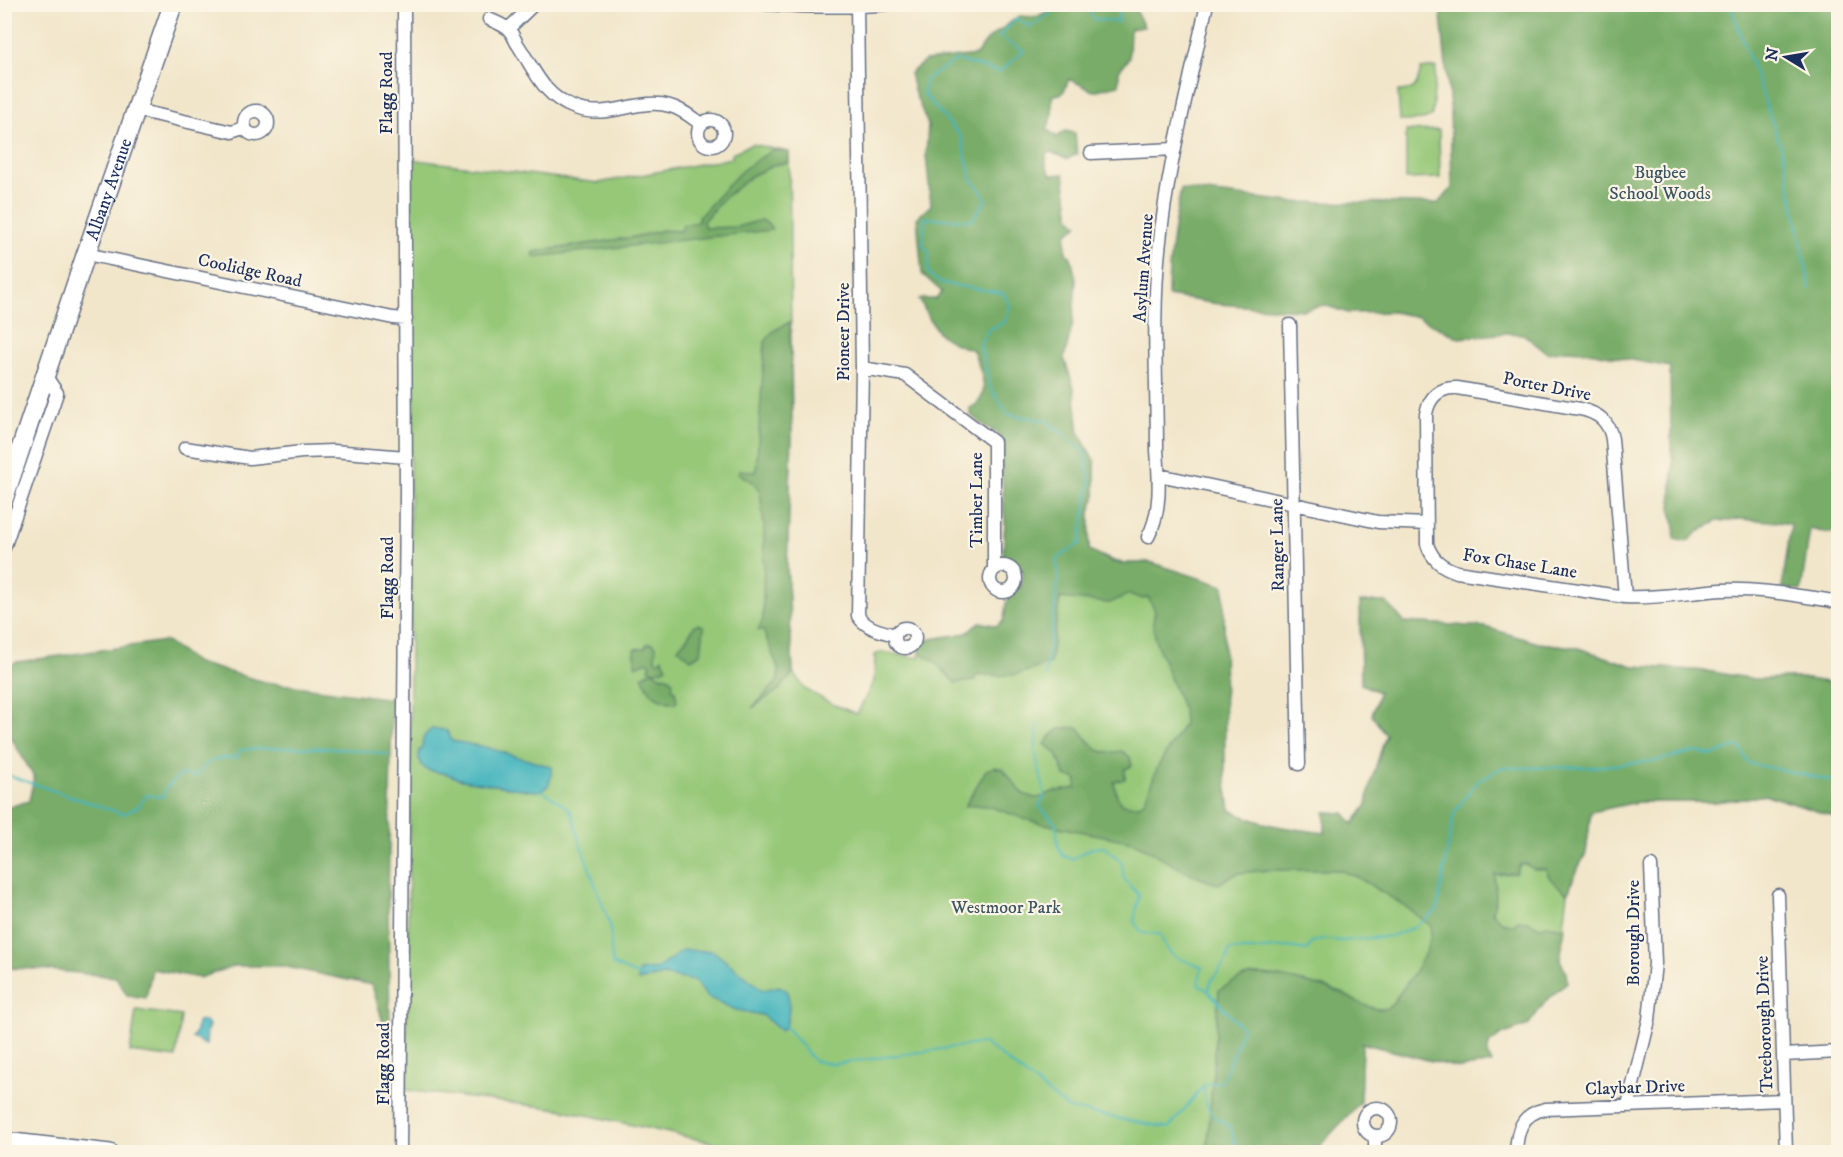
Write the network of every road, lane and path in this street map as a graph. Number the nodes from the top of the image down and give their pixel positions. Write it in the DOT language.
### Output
graph roads {
  1 [pos="173,4"];
  2 [pos="404,4"];
  3 [pos="534,4"];
  4 [pos="765,4"];
  5 [pos="887,4"];
  6 [pos="1207,4"];
  7 [pos="857,6"];
  8 [pos="489,18"];
  9 [pos="508,29"];
  10 [pos="136,110"];
  11 [pos="701,124"];
  12 [pos="245,127"];
  13 [pos="1175,149"];
  14 [pos="1091,153"];
  15 [pos="86,254"];
  16 [pos="406,319"];
  17 [pos="1290,325"];
  18 [pos="862,368"];
  19 [pos="45,375"];
  20 [pos="185,448"];
  21 [pos="406,457"];
  22 [pos="1159,475"];
  23 [pos="4,498"];
  24 [pos="1294,503"];
  25 [pos="1426,524"];
  26 [pos="1149,537"];
  27 [pos="4,548"];
  28 [pos="994,569"];
  29 [pos="1625,597"];
  30 [pos="1839,603"];
  31 [pos="895,635"];
  32 [pos="1299,764"];
  33 [pos="1651,866"];
  34 [pos="1778,895"];
  35 [pos="1839,1052"];
  36 [pos="1784,1054"];
  37 [pos="1784,1100"];
  38 [pos="1628,1105"];
  39 [pos="1375,1137"];
  40 [pos="4,1140"];
  41 [pos="110,1152"];
  42 [pos="400,1152"];
  43 [pos="1376,1152"];
  44 [pos="1516,1152"];
  45 [pos="1786,1152"];
  1 -- 10 [label="highway, Albany Avenue"];
  2 -- 16 [label="street, Flagg Road"];
  3 -- 9 [label="street"];
  4 -- 7 [label="street"];
  5 -- 7 [label="street"];
  6 -- 13 [label="street, Asylum Avenue"];
  7 -- 18 [label="street, Pioneer Drive"];
  8 -- 9 [label="street"];
  9 -- 11 [label="street"];
  10 -- 12 [label="street"];
  10 -- 15 [label="highway, Albany Avenue"];
  13 -- 14 [label="street"];
  13 -- 22 [label="street, Asylum Avenue"];
  15 -- 16 [label="street, Coolidge Road"];
  15 -- 19 [label="highway, Albany Avenue"];
  16 -- 21 [label="street, Flagg Road"];
  17 -- 24 [label="street, Ranger Lane"];
  18 -- 28 [label="street, Timber Lane"];
  18 -- 31 [label="street, Pioneer Drive"];
  19 -- 23 [label="highway, Albany Avenue"];
  19 -- 27 [label="street"];
  20 -- 21 [label="street"];
  21 -- 42 [label="street, Flagg Road"];
  22 -- 24 [label="street"];
  22 -- 26 [label="street, Asylum Avenue"];
  24 -- 25 [label="street"];
  24 -- 32 [label="street, Ranger Lane"];
  25 -- 29 [label="street, Fox Chase Lane"];
  25 -- 29 [label="street, Porter Drive"];
  29 -- 30 [label="street, Fox Chase Lane"];
  33 -- 38 [label="street, Borough Drive"];
  34 -- 36 [label="street, Treeborough Drive"];
  35 -- 36 [label="street"];
  36 -- 37 [label="street, Treeborough Drive"];
  37 -- 38 [label="street, Claybar Drive"];
  37 -- 45 [label="street, Treeborough Drive"];
  38 -- 44 [label="street, Claybar Drive"];
  39 -- 43 [label="street"];
  40 -- 41 [label="main road"];
}
